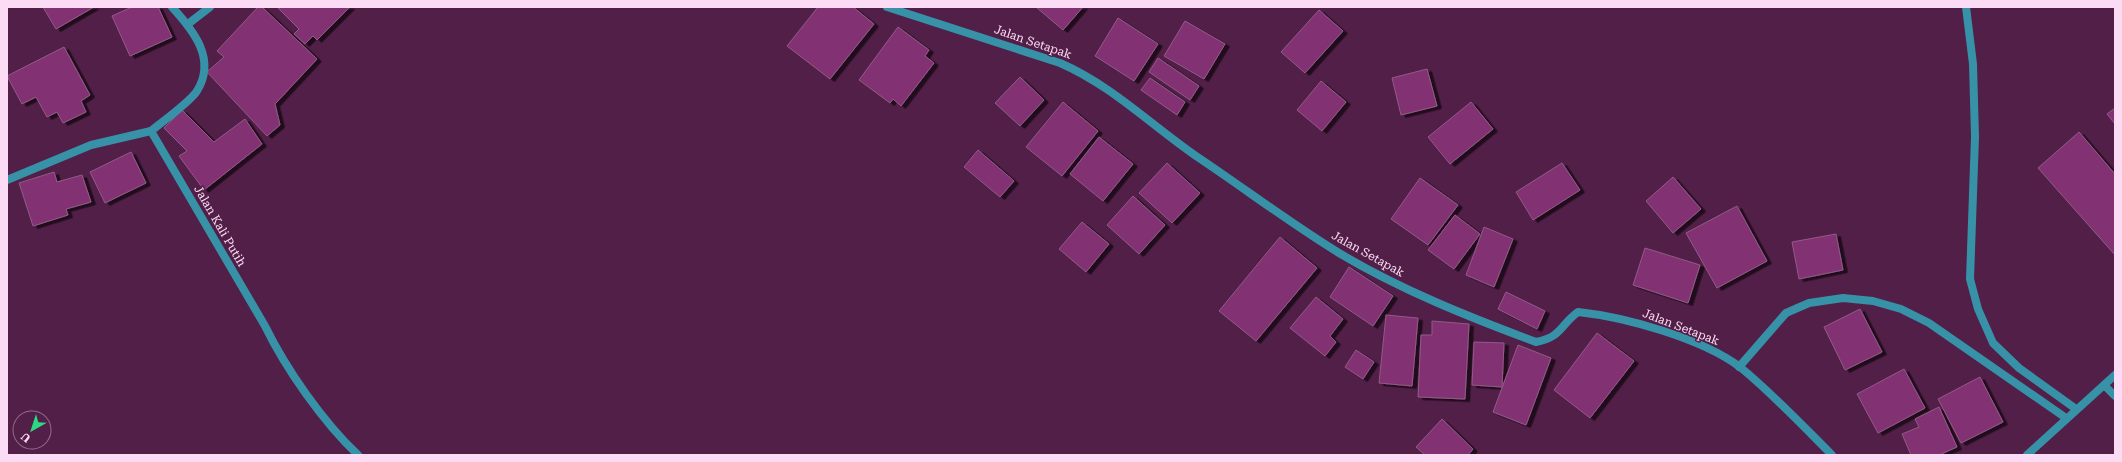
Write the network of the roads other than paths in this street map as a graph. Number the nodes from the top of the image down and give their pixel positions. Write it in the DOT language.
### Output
graph roads {
  1 [pos="172,7"];
  2 [pos="210,7"];
  3 [pos="887,7"];
  4 [pos="1966,7"];
  5 [pos="188,24"];
  6 [pos="152,131"];
  7 [pos="7,180"];
  8 [pos="1739,367"];
  9 [pos="2115,375"];
  10 [pos="2104,385"];
  11 [pos="2115,396"];
  12 [pos="2076,409"];
  13 [pos="2066,418"];
  14 [pos="358,455"];
  15 [pos="1832,455"];
  16 [pos="2027,455"];
  1 -- 5 [label="street"];
  2 -- 5 [label="street"];
  3 -- 8 [label="street, Jalan Setapak"];
  4 -- 12 [label="street"];
  5 -- 6 [label="street"];
  6 -- 7 [label="street"];
  6 -- 14 [label="street, Jalan Kali Putih"];
  8 -- 13 [label="street"];
  8 -- 15 [label="street, Jalan Setapak"];
  9 -- 10 [label="street"];
  10 -- 11 [label="street"];
  10 -- 12 [label="street"];
  12 -- 13 [label="street"];
  13 -- 16 [label="street"];
}
